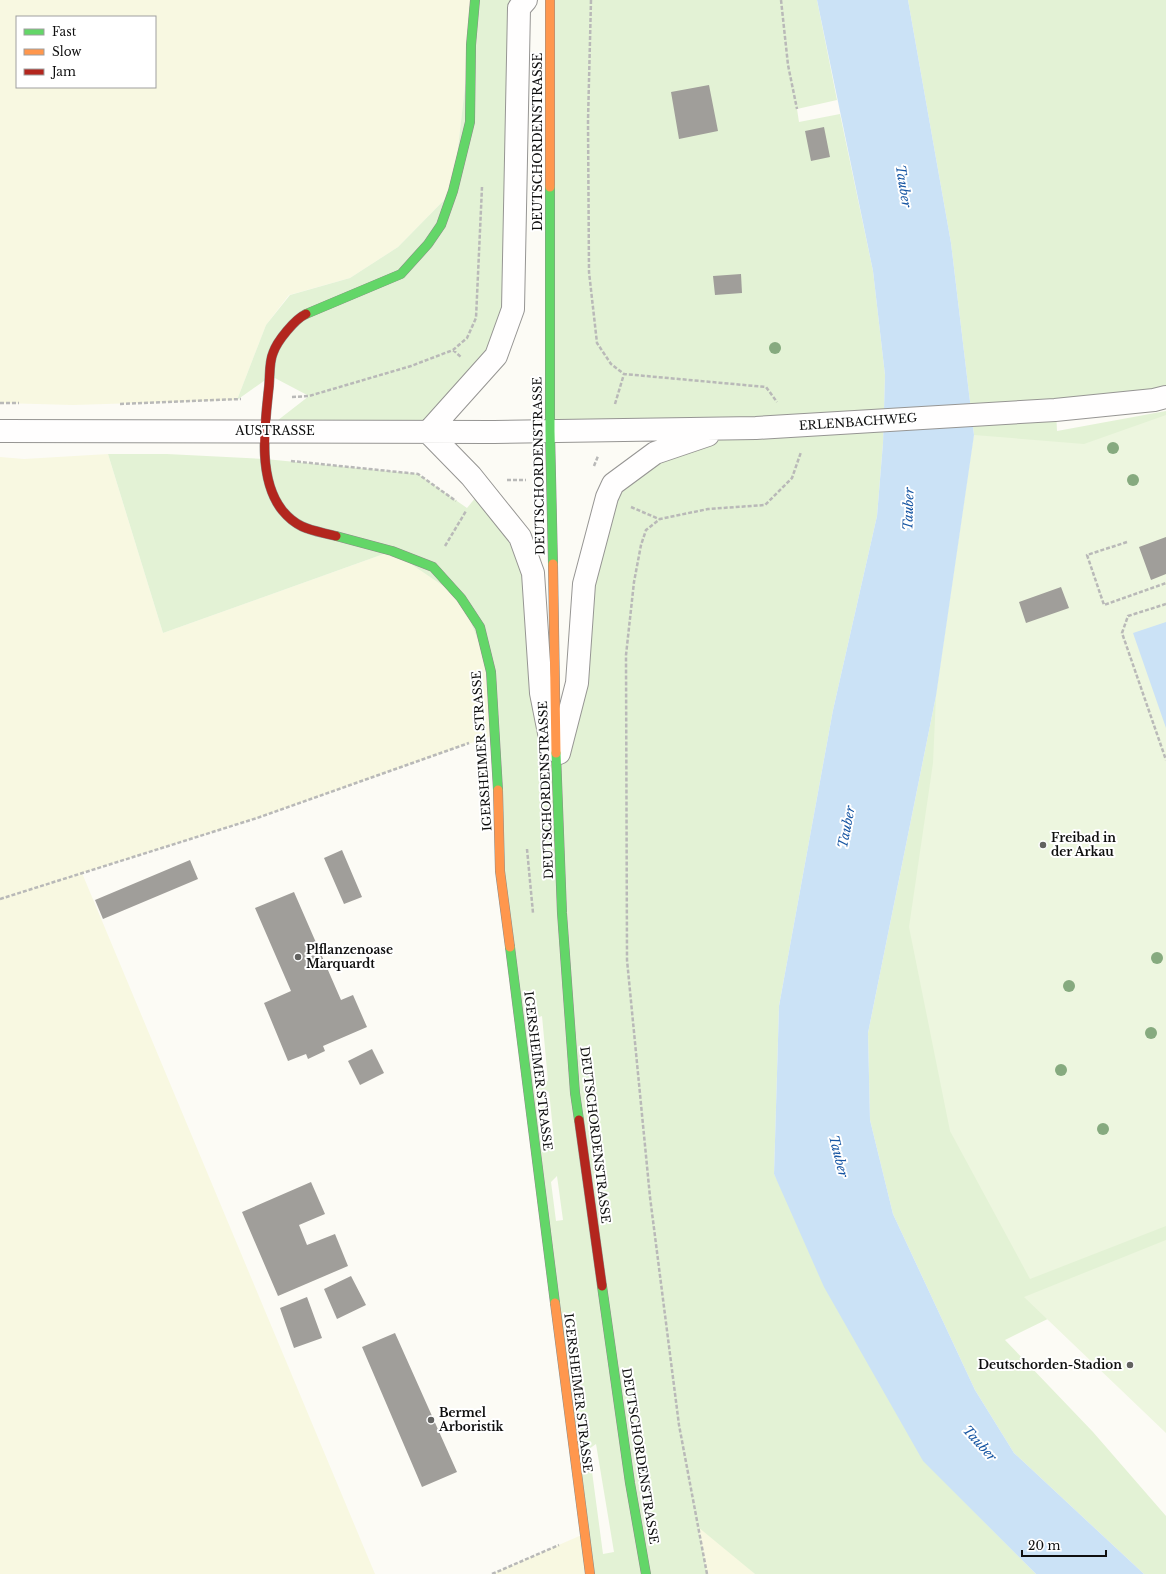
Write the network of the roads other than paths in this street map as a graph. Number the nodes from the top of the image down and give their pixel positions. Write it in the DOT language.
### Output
graph roads {
  1 [pos="475,0"];
  2 [pos="526,0"];
  3 [pos="550,0"];
  4 [pos="1166,397"];
  5 [pos="728,428"];
  6 [pos="0,431"];
  7 [pos="264,431"];
  8 [pos="428,432"];
  9 [pos="550,432"];
  10 [pos="556,769"];
  11 [pos="590,1574"];
  12 [pos="646,1574"];
  1 -- 7 [label="street, IGERSHEIMER STRASSE"];
  2 -- 8 [label="street"];
  3 -- 9 [label="street, DEUTSCHORDENSTRASSE"];
  4 -- 5 [label="street, ERLENBACHWEG"];
  5 -- 9 [label="street, ERLENBACHWEG"];
  5 -- 10 [label="street"];
  6 -- 7 [label="street, AUSTRASSE"];
  7 -- 8 [label="street, AUSTRASSE"];
  7 -- 11 [label="street, IGERSHEIMER STRASSE"];
  8 -- 9 [label="street, AUSTRASSE"];
  8 -- 10 [label="street"];
  9 -- 10 [label="street, DEUTSCHORDENSTRASSE"];
  10 -- 12 [label="street, DEUTSCHORDENSTRASSE"];
}
